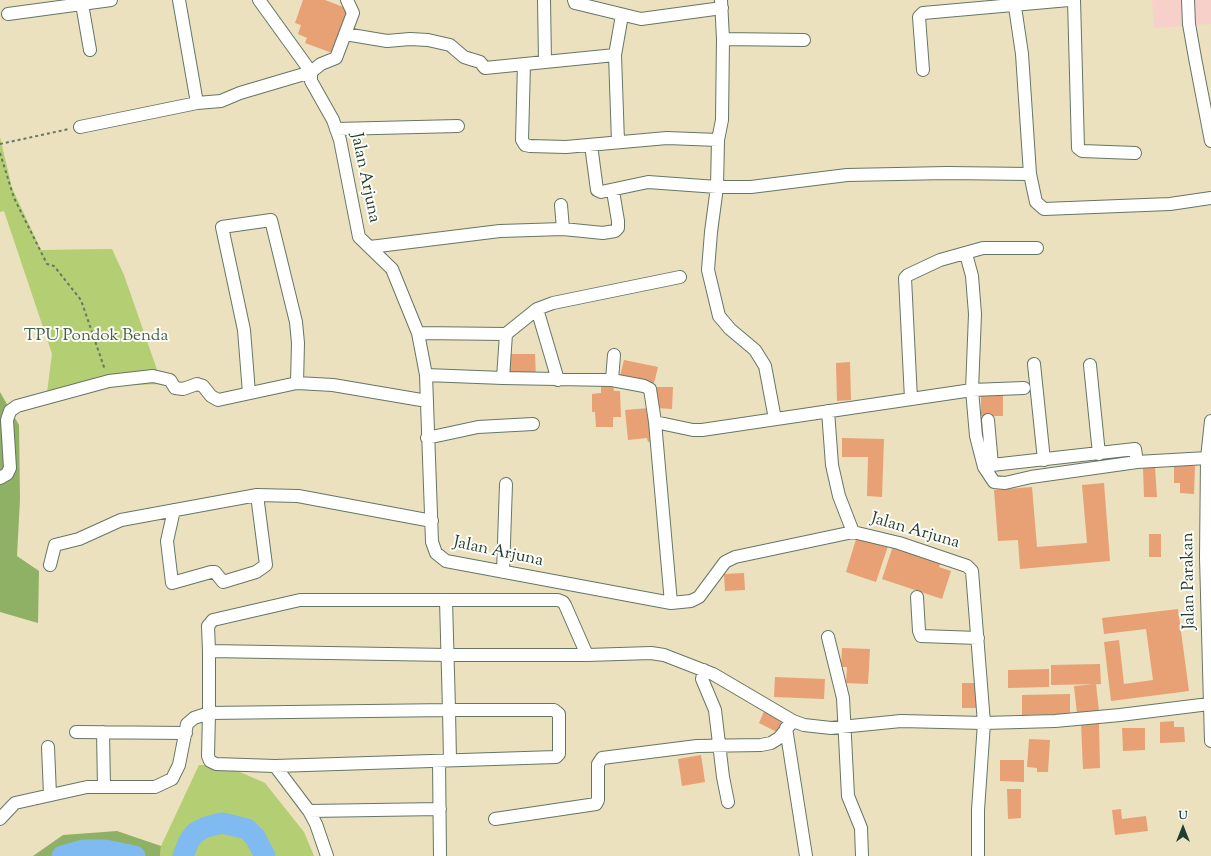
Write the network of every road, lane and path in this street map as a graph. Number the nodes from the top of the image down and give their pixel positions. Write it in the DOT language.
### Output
graph roads {
  1 [pos="111,0"];
  2 [pos="179,0"];
  3 [pos="259,0"];
  4 [pos="347,0"];
  5 [pos="544,0"];
  6 [pos="574,0"];
  7 [pos="1069,0"];
  8 [pos="1074,0"];
  9 [pos="1188,0"];
  10 [pos="1015,3"];
  11 [pos="82,4"];
  12 [pos="721,4"];
  13 [pos="936,6"];
  14 [pos="8,14"];
  15 [pos="622,14"];
  16 [pos="345,34"];
  17 [pos="723,39"];
  18 [pos="804,40"];
  19 [pos="90,50"];
  20 [pos="615,55"];
  21 [pos="545,61"];
  22 [pos="524,64"];
  23 [pos="923,70"];
  24 [pos="311,72"];
  25 [pos="197,103"];
  26 [pos="458,126"];
  27 [pos="80,127"];
  28 [pos="336,129"];
  29 [pos="718,140"];
  30 [pos="1211,141"];
  31 [pos="618,142"];
  32 [pos="0,144"];
  33 [pos="591,144"];
  34 [pos="1135,153"];
  35 [pos="0,154"];
  36 [pos="1030,174"];
  37 [pos="716,187"];
  38 [pos="613,191"];
  39 [pos="1211,198"];
  40 [pos="561,205"];
  41 [pos="563,229"];
  42 [pos="370,246"];
  43 [pos="1037,248"];
  44 [pos="966,254"];
  45 [pos="680,277"];
  46 [pos="537,309"];
  47 [pos="418,333"];
  48 [pos="506,334"];
  49 [pos="614,354"];
  50 [pos="1034,364"];
  51 [pos="1090,365"];
  52 [pos="426,375"];
  53 [pos="503,378"];
  54 [pos="558,380"];
  55 [pos="612,380"];
  56 [pos="109,381"];
  57 [pos="297,382"];
  58 [pos="1024,388"];
  59 [pos="972,390"];
  60 [pos="249,393"];
  61 [pos="911,399"];
  62 [pos="427,401"];
  63 [pos="828,411"];
  64 [pos="775,419"];
  65 [pos="988,420"];
  66 [pos="1211,421"];
  67 [pos="655,422"];
  68 [pos="534,424"];
  69 [pos="427,438"];
  70 [pos="1099,454"];
  71 [pos="1208,458"];
  72 [pos="1044,460"];
  73 [pos="1137,462"];
  74 [pos="0,478"];
  75 [pos="506,484"];
  76 [pos="1209,488"];
  77 [pos="257,495"];
  78 [pos="1209,507"];
  79 [pos="174,510"];
  80 [pos="432,521"];
  81 [pos="853,532"];
  82 [pos="50,565"];
  83 [pos="503,572"];
  84 [pos="917,597"];
  85 [pos="446,600"];
  86 [pos="671,603"];
  87 [pos="828,637"];
  88 [pos="978,638"];
  89 [pos="209,651"];
  90 [pos="448,655"];
  91 [pos="587,655"];
  92 [pos="704,670"];
  93 [pos="1210,676"];
  94 [pos="1209,704"];
  95 [pos="449,710"];
  96 [pos="208,712"];
  97 [pos="984,723"];
  98 [pos="790,725"];
  99 [pos="845,728"];
  100 [pos="76,732"];
  101 [pos="103,732"];
  102 [pos="186,733"];
  103 [pos="1211,741"];
  104 [pos="719,745"];
  105 [pos="48,747"];
  106 [pos="445,760"];
  107 [pos="275,766"];
  108 [pos="104,788"];
  109 [pos="50,795"];
  110 [pos="728,802"];
  111 [pos="440,809"];
  112 [pos="309,811"];
  113 [pos="1,816"];
  114 [pos="495,819"];
  115 [pos="327,856"];
  116 [pos="440,856"];
  117 [pos="806,856"];
  118 [pos="862,856"];
  119 [pos="978,856"];
  1 -- 11 [label="street"];
  2 -- 25 [label="street"];
  3 -- 24 [label="street, Jalan Arjuna"];
  4 -- 16 [label="street"];
  5 -- 21 [label="street"];
  6 -- 15 [label="street"];
  7 -- 10 [label="street"];
  8 -- 34 [label="street"];
  9 -- 30 [label="street"];
  10 -- 13 [label="street"];
  10 -- 36 [label="street"];
  11 -- 14 [label="street"];
  11 -- 19 [label="street"];
  12 -- 15 [label="street"];
  12 -- 17 [label="street"];
  13 -- 23 [label="street"];
  15 -- 20 [label="street"];
  16 -- 22 [label="street"];
  16 -- 24 [label="street"];
  17 -- 18 [label="street"];
  17 -- 29 [label="street"];
  20 -- 21 [label="street"];
  20 -- 31 [label="street"];
  21 -- 22 [label="street"];
  22 -- 33 [label="street"];
  24 -- 25 [label="street"];
  24 -- 28 [label="street, Jalan Arjuna"];
  25 -- 27 [label="street"];
  26 -- 28 [label="street"];
  27 -- 32 [label="path"];
  28 -- 42 [label="street, Jalan Arjuna"];
  29 -- 31 [label="street"];
  29 -- 37 [label="street"];
  31 -- 33 [label="street"];
  33 -- 38 [label="street"];
  35 -- 56 [label="path"];
  36 -- 37 [label="street"];
  36 -- 39 [label="street"];
  37 -- 38 [label="street"];
  37 -- 64 [label="street"];
  38 -- 41 [label="street"];
  40 -- 41 [label="street"];
  41 -- 42 [label="street"];
  42 -- 47 [label="street, Jalan Arjuna"];
  43 -- 44 [label="street"];
  44 -- 59 [label="street"];
  44 -- 61 [label="street"];
  45 -- 46 [label="street"];
  46 -- 48 [label="street"];
  46 -- 54 [label="street"];
  47 -- 48 [label="street"];
  47 -- 52 [label="street, Jalan Arjuna"];
  48 -- 53 [label="street"];
  49 -- 55 [label="street"];
  50 -- 72 [label="street"];
  51 -- 70 [label="street"];
  52 -- 53 [label="street"];
  52 -- 62 [label="street, Jalan Arjuna"];
  53 -- 54 [label="street"];
  54 -- 55 [label="street"];
  55 -- 67 [label="street"];
  56 -- 60 [label="street"];
  56 -- 74 [label="street"];
  57 -- 60 [label="street"];
  57 -- 60 [label="street"];
  57 -- 62 [label="street"];
  58 -- 59 [label="street"];
  59 -- 61 [label="street"];
  59 -- 73 [label="street"];
  61 -- 63 [label="street"];
  62 -- 69 [label="street, Jalan Arjuna"];
  63 -- 64 [label="street"];
  63 -- 81 [label="street"];
  64 -- 67 [label="street"];
  65 -- 72 [label="street"];
  66 -- 71 [label="street, Jalan Parakan"];
  67 -- 86 [label="street"];
  68 -- 69 [label="street"];
  69 -- 80 [label="street, Jalan Arjuna"];
  70 -- 72 [label="street"];
  70 -- 73 [label="street"];
  71 -- 73 [label="street"];
  71 -- 76 [label="street, Jalan Parakan"];
  75 -- 83 [label="street"];
  76 -- 78 [label="street, Jalan Parakan"];
  77 -- 79 [label="street"];
  77 -- 79 [label="street"];
  77 -- 80 [label="street"];
  78 -- 93 [label="street, Jalan Parakan"];
  79 -- 82 [label="street"];
  80 -- 83 [label="street, Jalan Arjuna"];
  81 -- 86 [label="street, Jalan Arjuna"];
  81 -- 88 [label="street, Jalan Arjuna"];
  83 -- 86 [label="street, Jalan Arjuna"];
  84 -- 88 [label="street"];
  85 -- 89 [label="street"];
  85 -- 90 [label="street"];
  85 -- 91 [label="street"];
  87 -- 99 [label="street"];
  88 -- 97 [label="street, Jalan Arjuna"];
  89 -- 90 [label="street"];
  89 -- 96 [label="street"];
  90 -- 91 [label="street"];
  90 -- 95 [label="street"];
  91 -- 92 [label="street"];
  92 -- 98 [label="street"];
  92 -- 104 [label="street"];
  93 -- 94 [label="street, Jalan Parakan"];
  94 -- 97 [label="street"];
  94 -- 103 [label="street, Jalan Parakan"];
  95 -- 96 [label="street"];
  95 -- 106 [label="street"];
  95 -- 106 [label="street"];
  96 -- 102 [label="street"];
  96 -- 107 [label="street"];
  97 -- 99 [label="street"];
  97 -- 119 [label="street, Jalan Arjuna"];
  98 -- 99 [label="street"];
  98 -- 104 [label="street"];
  98 -- 117 [label="street"];
  99 -- 118 [label="street"];
  100 -- 101 [label="street"];
  101 -- 102 [label="street"];
  101 -- 108 [label="street"];
  102 -- 108 [label="street"];
  104 -- 110 [label="street"];
  104 -- 114 [label="street"];
  105 -- 109 [label="street"];
  106 -- 107 [label="street"];
  106 -- 111 [label="street"];
  107 -- 112 [label="street"];
  108 -- 109 [label="street"];
  109 -- 113 [label="street"];
  111 -- 112 [label="street"];
  111 -- 116 [label="street"];
  112 -- 115 [label="street"];
}
